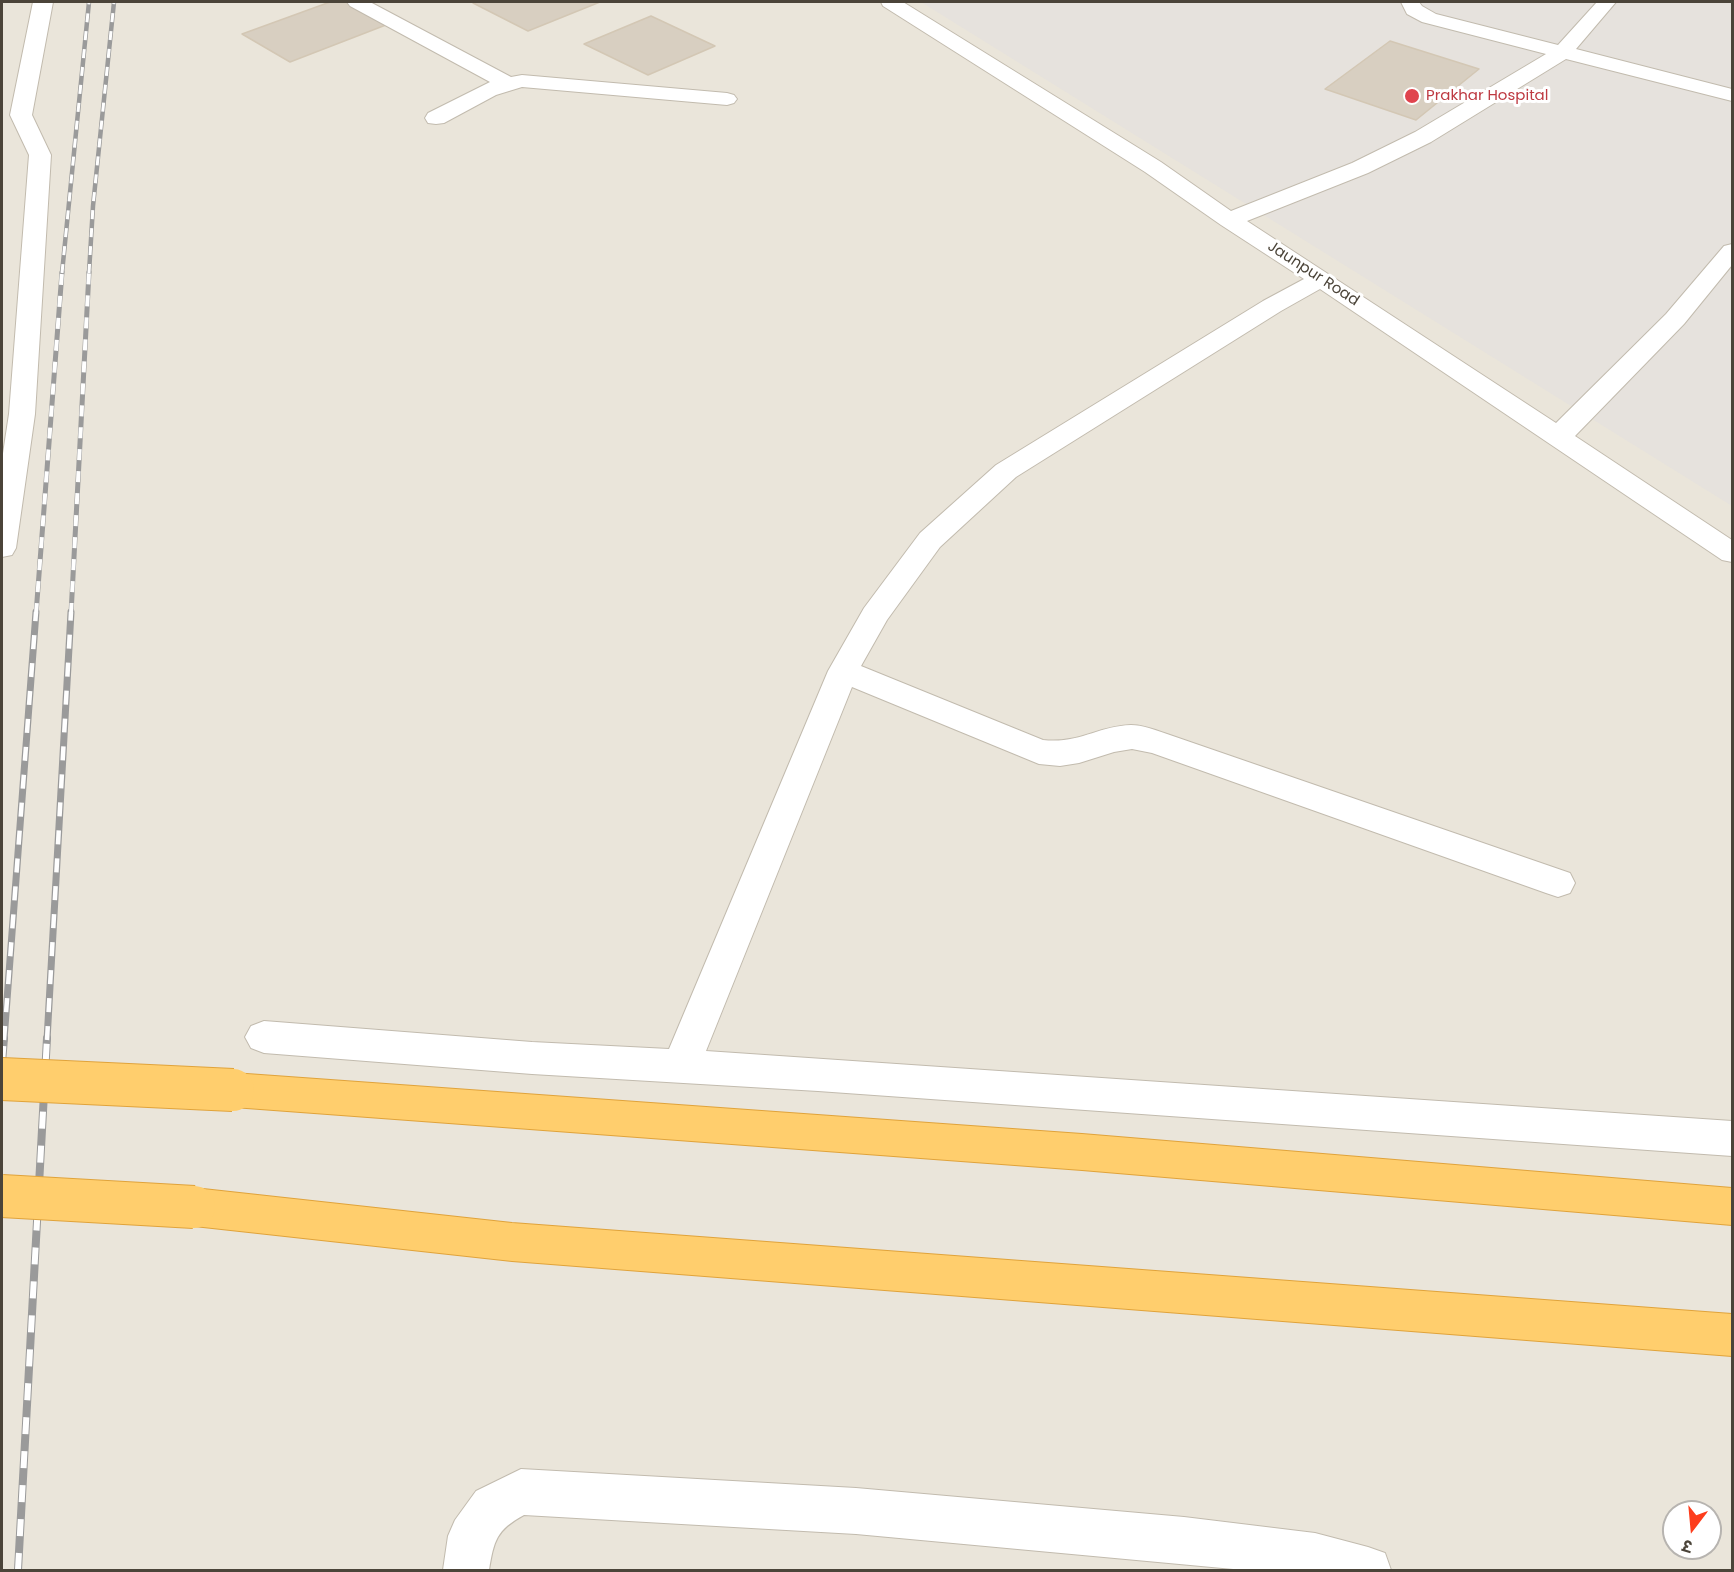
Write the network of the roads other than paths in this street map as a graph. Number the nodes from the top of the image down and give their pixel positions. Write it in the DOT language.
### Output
graph roads {
  1 [pos="43,2"];
  2 [pos="357,2"];
  3 [pos="890,2"];
  4 [pos="1410,2"];
  5 [pos="1607,2"];
  6 [pos="1562,53"];
  7 [pos="507,83"];
  8 [pos="1732,95"];
  9 [pos="727,99"];
  10 [pos="436,118"];
  11 [pos="1229,220"];
  12 [pos="1732,252"];
  13 [pos="1321,279"];
  14 [pos="1558,437"];
  15 [pos="2,548"];
  16 [pos="1730,548"];
  17 [pos="843,671"];
  18 [pos="1558,883"];
  19 [pos="264,1037"];
  20 [pos="681,1066"];
  21 [pos="2,1079"];
  22 [pos="1732,1139"];
  23 [pos="2,1196"];
  24 [pos="1732,1207"];
  25 [pos="1732,1335"];
  26 [pos="466,1570"];
  27 [pos="1368,1570"];
  1 -- 15 [label="street"];
  2 -- 7 [label="street"];
  3 -- 11 [label="street, Jaunpur Road"];
  4 -- 6 [label="street"];
  5 -- 6 [label="street"];
  6 -- 8 [label="street"];
  6 -- 11 [label="street"];
  7 -- 9 [label="street"];
  7 -- 10 [label="street"];
  11 -- 13 [label="street, Jaunpur Road"];
  12 -- 14 [label="street"];
  13 -- 14 [label="street, Jaunpur Road"];
  13 -- 17 [label="street"];
  14 -- 16 [label="street, Jaunpur Road"];
  17 -- 18 [label="street"];
  17 -- 20 [label="street"];
  19 -- 20 [label="street"];
  20 -- 22 [label="street"];
  21 -- 24 [label="highway, bridge"];
  23 -- 25 [label="highway, bridge"];
  26 -- 27 [label="street"];
}
